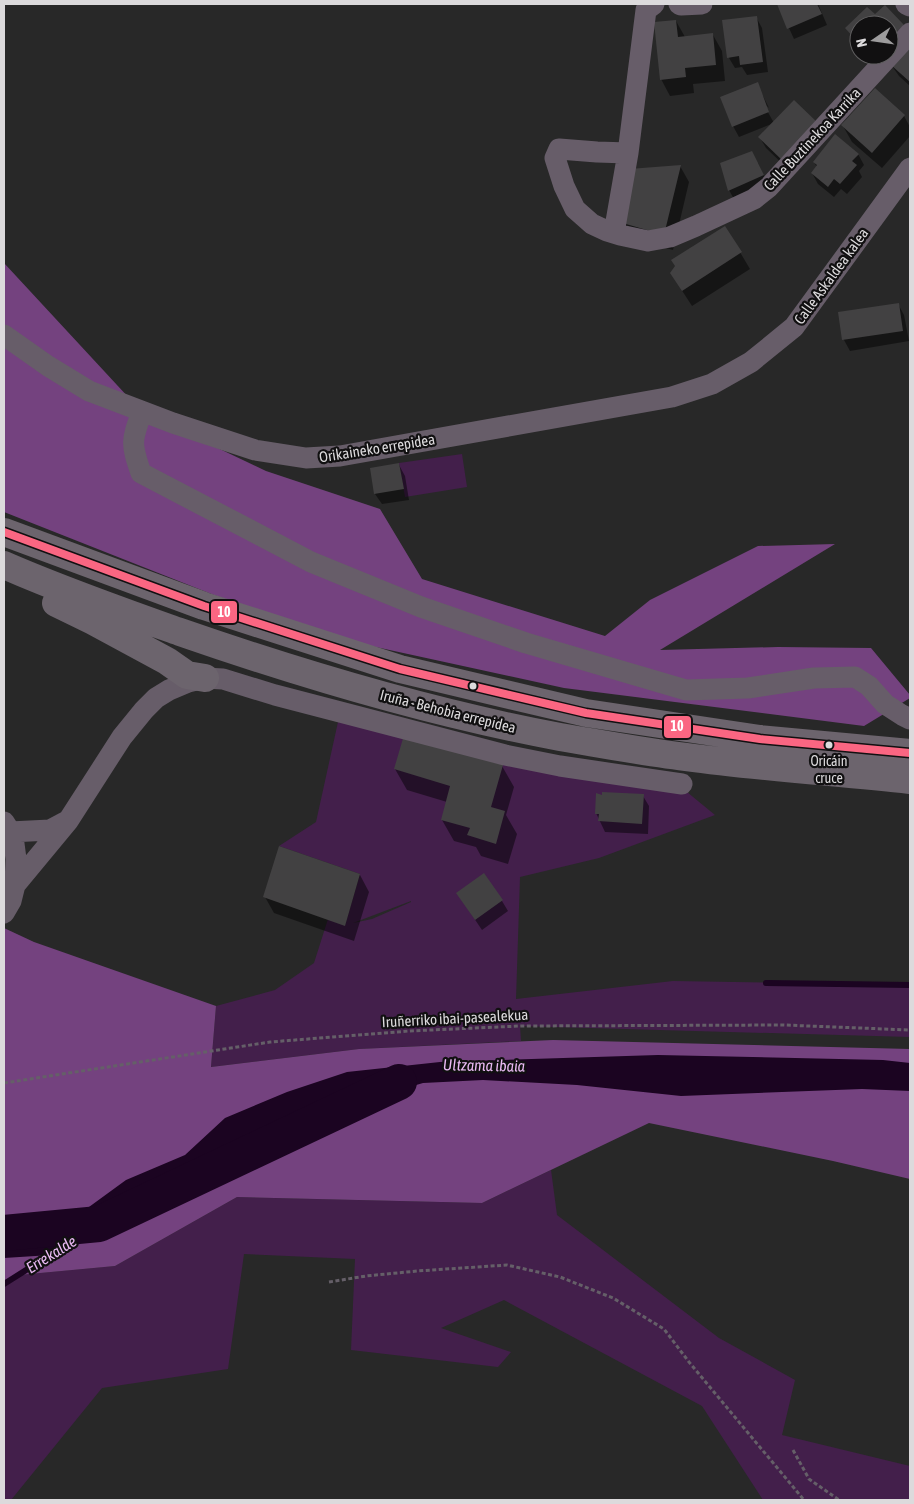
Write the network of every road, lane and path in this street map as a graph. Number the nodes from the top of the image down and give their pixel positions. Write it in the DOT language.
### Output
graph roads {
  1 [pos="654,4"];
  2 [pos="679,4"];
  3 [pos="702,4"];
  4 [pos="906,4"];
  5 [pos="910,6"];
  6 [pos="910,33"];
  7 [pos="628,153"];
  8 [pos="910,168"];
  9 [pos="900,193"];
  10 [pos="614,233"];
  11 [pos="4,335"];
  12 [pos="712,384"];
  13 [pos="142,412"];
  14 [pos="4,532"];
  15 [pos="15,570"];
  16 [pos="205,678"];
  17 [pos="910,719"];
  18 [pos="910,752"];
  19 [pos="910,780"];
  20 [pos="682,784"];
  21 [pos="68,821"];
  22 [pos="7,827"];
  23 [pos="15,885"];
  24 [pos="4,912"];
  25 [pos="910,1030"];
  26 [pos="4,1083"];
  27 [pos="329,1282"];
  28 [pos="793,1450"];
  29 [pos="804,1500"];
  30 [pos="838,1500"];
  1 -- 7 [label="street"];
  2 -- 3 [label="street"];
  4 -- 5 [label="street"];
  6 -- 10 [label="street, Calle Buztinekoa Karrika"];
  7 -- 10 [label="street"];
  7 -- 10 [label="street, Calle Buztinekoa Karrika"];
  8 -- 9 [label="street, Calle Askaldea kalea"];
  9 -- 12 [label="street, Calle Askaldea kalea"];
  11 -- 13 [label="street, Orikaineko errepidea"];
  12 -- 13 [label="street, Orikaineko errepidea"];
  13 -- 17 [label="street"];
  14 -- 18 [label="highway, Iruña - Behobia errepidea"];
  15 -- 16 [label="highway"];
  15 -- 19 [label="highway, Iruña - Behobia errepidea"];
  16 -- 20 [label="street"];
  16 -- 21 [label="street"];
  21 -- 22 [label="street"];
  21 -- 23 [label="street"];
  22 -- 23 [label="street"];
  23 -- 24 [label="street"];
  25 -- 26 [label="path, Iruñerriko ibai-pasealekua"];
  27 -- 29 [label="path"];
  28 -- 30 [label="path"];
}
